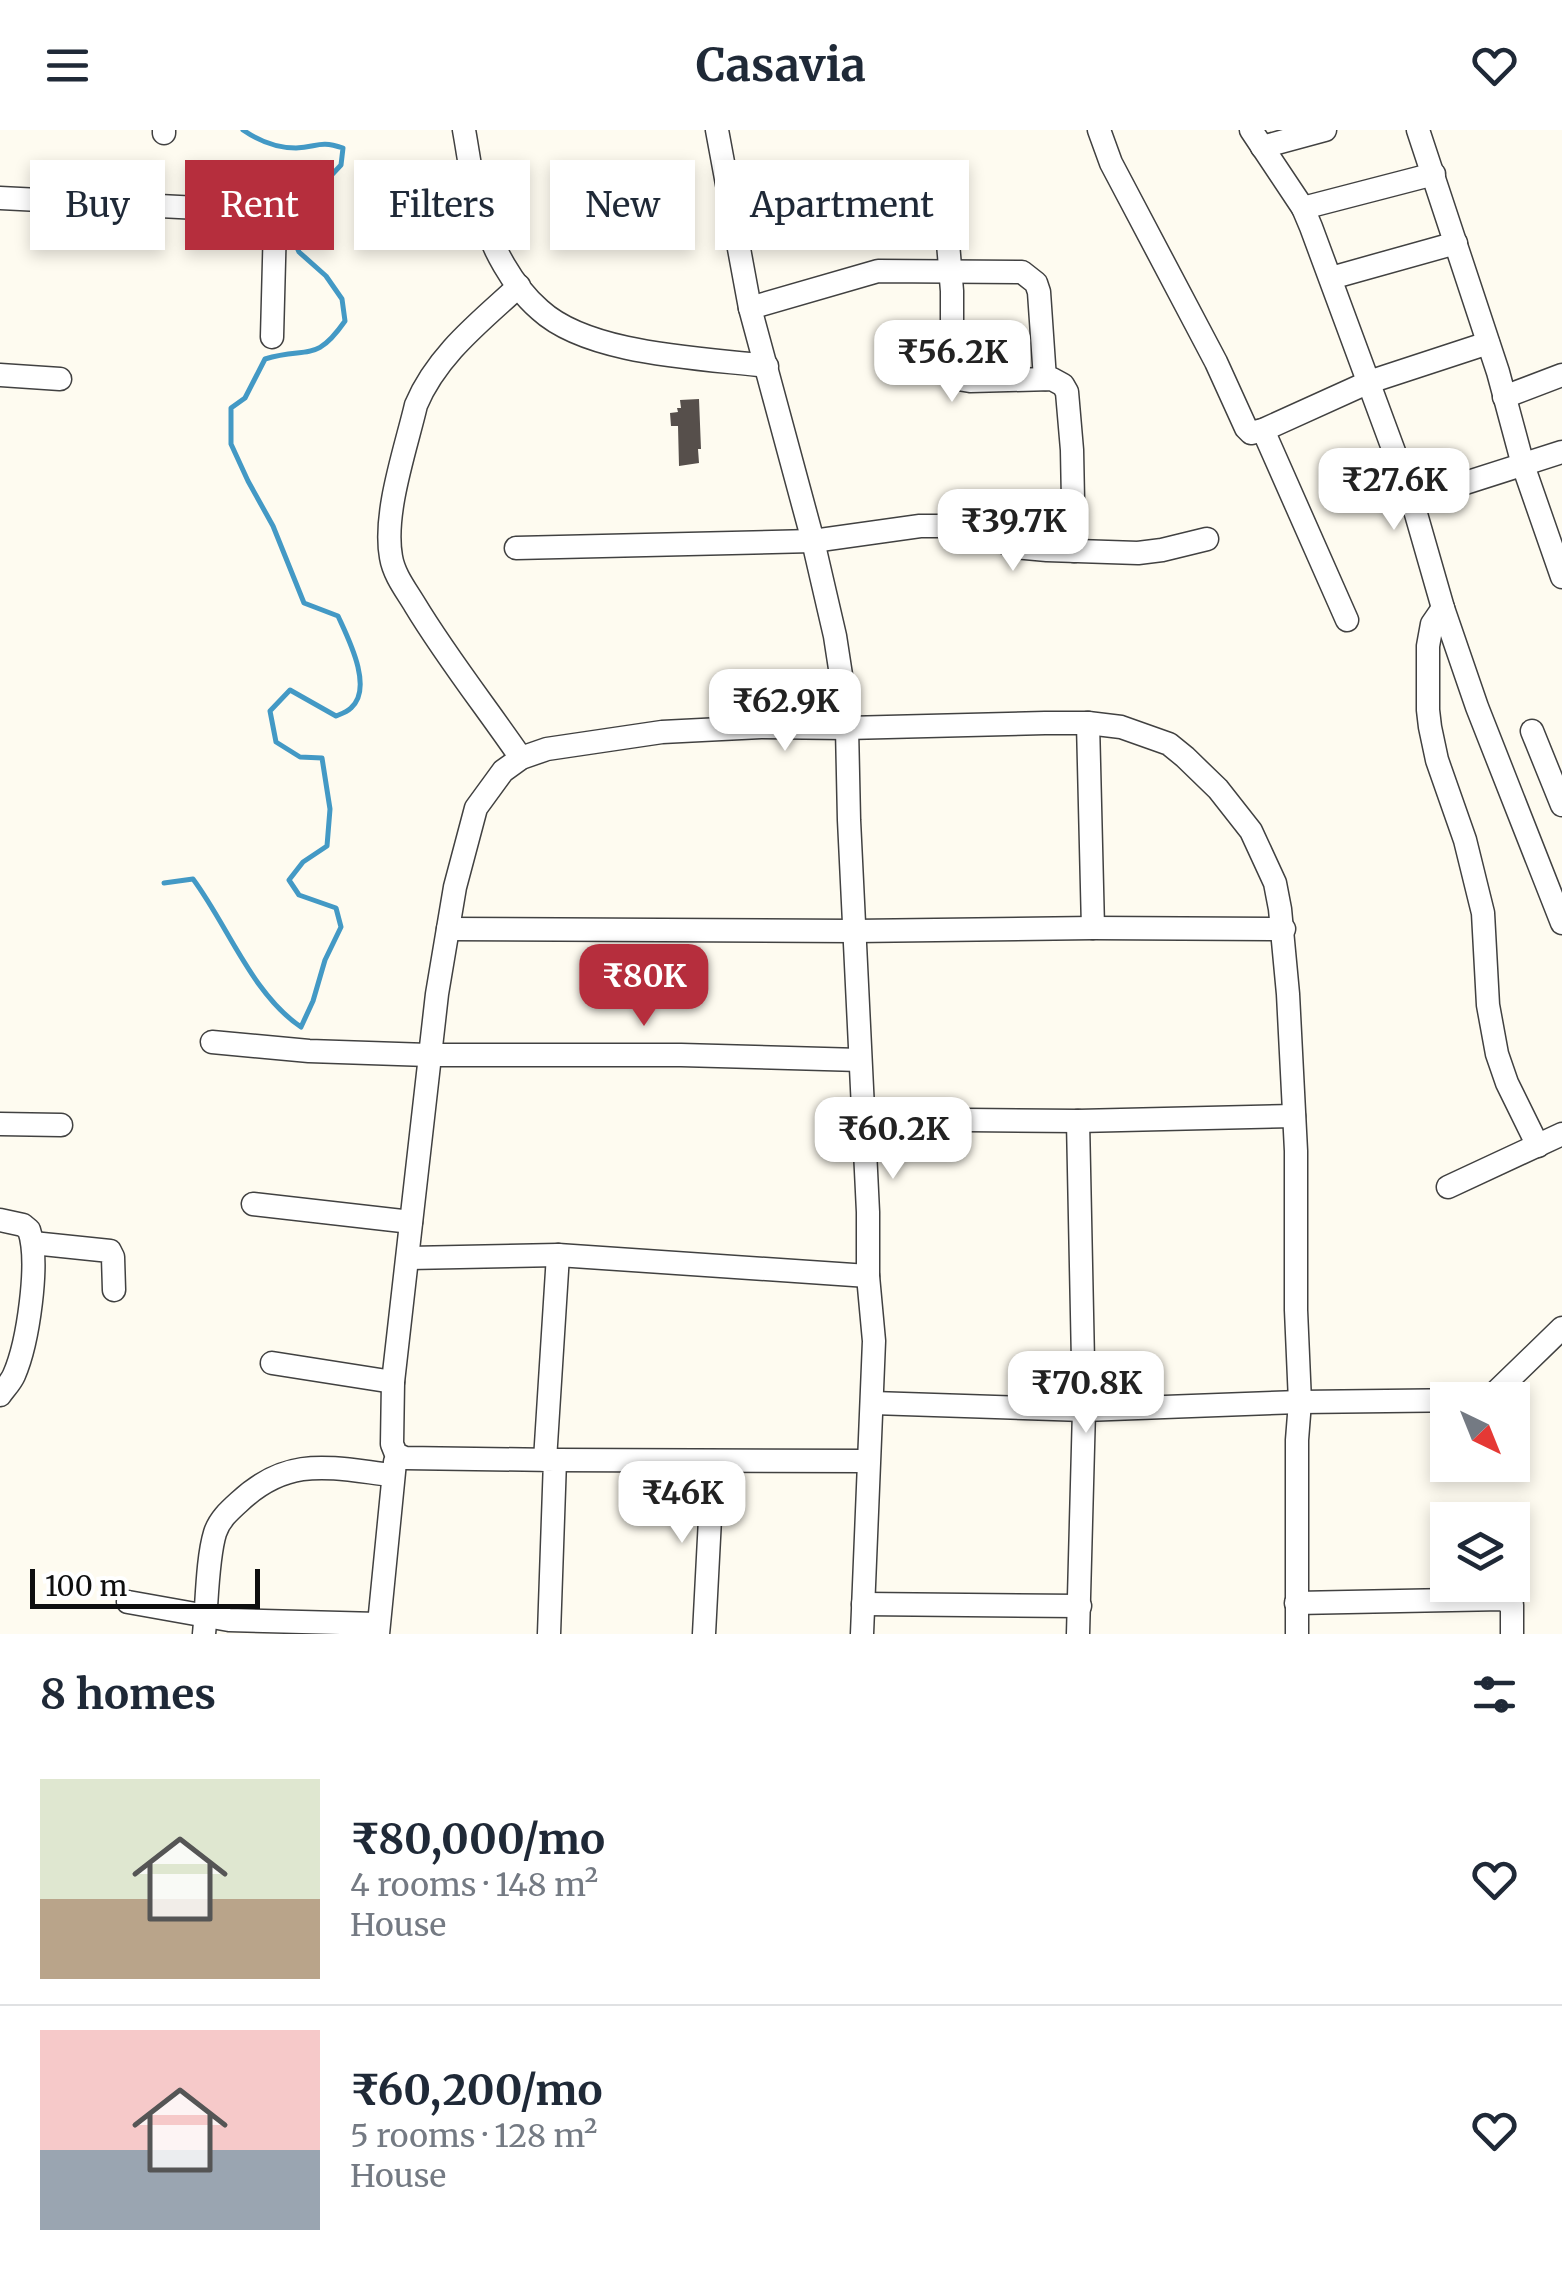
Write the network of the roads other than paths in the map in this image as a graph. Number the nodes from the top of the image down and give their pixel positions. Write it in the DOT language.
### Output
graph roads {
  1 [pos="464,130"];
  2 [pos="716,130"];
  3 [pos="1098,130"];
  4 [pos="1325,130"];
  5 [pos="1418,130"];
  6 [pos="1257,139"];
  7 [pos="1434,174"];
  8 [pos="0,198"];
  9 [pos="1303,208"];
  10 [pos="1456,243"];
  11 [pos="947,250"];
  12 [pos="950,271"];
  13 [pos="1331,278"];
  14 [pos="518,286"];
  15 [pos="750,308"];
  16 [pos="272,336"];
  17 [pos="1488,344"];
  18 [pos="767,366"];
  19 [pos="0,375"];
  20 [pos="1562,376"];
  21 [pos="60,379"];
  22 [pos="1045,379"];
  23 [pos="1369,382"];
  24 [pos="1504,397"];
  25 [pos="1262,430"];
  26 [pos="1562,452"];
  27 [pos="1523,465"];
  28 [pos="1412,500"];
  29 [pos="1551,512"];
  30 [pos="1207,538"];
  31 [pos="813,541"];
  32 [pos="516,548"];
  33 [pos="1074,551"];
  34 [pos="1562,577"];
  35 [pos="1443,608"];
  36 [pos="1346,620"];
  37 [pos="1088,724"];
  38 [pos="847,728"];
  39 [pos="1532,730"];
  40 [pos="521,758"];
  41 [pos="1562,805"];
  42 [pos="1562,923"];
  43 [pos="1093,928"];
  44 [pos="448,929"];
  45 [pos="1284,929"];
  46 [pos="854,932"];
  47 [pos="212,1042"];
  48 [pos="428,1055"];
  49 [pos="860,1060"];
  50 [pos="1294,1116"];
  51 [pos="864,1119"];
  52 [pos="1078,1120"];
  53 [pos="0,1124"];
  54 [pos="62,1124"];
  55 [pos="1562,1134"];
  56 [pos="1538,1146"];
  57 [pos="1448,1187"];
  58 [pos="253,1204"];
  59 [pos="0,1220"];
  60 [pos="411,1222"];
  61 [pos="33,1244"];
  62 [pos="558,1255"];
  63 [pos="408,1258"];
  64 [pos="868,1276"];
  65 [pos="114,1290"];
  66 [pos="1562,1328"];
  67 [pos="272,1362"];
  68 [pos="393,1382"];
  69 [pos="1500,1382"];
  70 [pos="0,1395"];
  71 [pos="1430,1398"];
  72 [pos="1300,1402"];
  73 [pos="873,1404"];
  74 [pos="1084,1410"];
  75 [pos="550,1460"];
  76 [pos="713,1461"];
  77 [pos="868,1461"];
  78 [pos="394,1465"];
  79 [pos="128,1602"];
  80 [pos="1296,1603"];
  81 [pos="864,1604"];
  82 [pos="1080,1606"];
  83 [pos="205,1626"];
  84 [pos="378,1629"];
  85 [pos="549,1634"];
  86 [pos="704,1634"];
  87 [pos="862,1634"];
  88 [pos="1078,1634"];
  89 [pos="1296,1634"];
  90 [pos="1512,1634"];
  1 -- 14 [label="street"];
  2 -- 15 [label="street"];
  3 -- 25 [label="street"];
  4 -- 6 [label="street"];
  5 -- 7 [label="street"];
  6 -- 9 [label="street"];
  7 -- 9 [label="street"];
  7 -- 10 [label="street"];
  8 -- 16 [label="street"];
  9 -- 13 [label="street"];
  10 -- 13 [label="street"];
  10 -- 17 [label="street"];
  11 -- 12 [label="street"];
  12 -- 15 [label="street"];
  12 -- 22 [label="street"];
  12 -- 22 [label="street"];
  13 -- 23 [label="street"];
  14 -- 18 [label="street"];
  14 -- 40 [label="street"];
  15 -- 18 [label="street"];
  17 -- 23 [label="street"];
  17 -- 24 [label="street"];
  18 -- 31 [label="street"];
  19 -- 21 [label="street"];
  20 -- 24 [label="street"];
  22 -- 33 [label="street"];
  23 -- 25 [label="street"];
  23 -- 28 [label="street"];
  24 -- 27 [label="street"];
  25 -- 36 [label="street"];
  26 -- 27 [label="street"];
  27 -- 28 [label="street"];
  27 -- 29 [label="street"];
  28 -- 35 [label="street"];
  29 -- 34 [label="street"];
  30 -- 33 [label="street"];
  31 -- 32 [label="street"];
  31 -- 33 [label="street"];
  31 -- 38 [label="street"];
  35 -- 42 [label="street"];
  35 -- 56 [label="street"];
  37 -- 38 [label="street"];
  37 -- 43 [label="street"];
  37 -- 45 [label="street"];
  38 -- 40 [label="street"];
  38 -- 46 [label="street"];
  39 -- 41 [label="street"];
  40 -- 44 [label="street"];
  43 -- 45 [label="street"];
  43 -- 46 [label="street"];
  44 -- 46 [label="street"];
  44 -- 48 [label="street"];
  45 -- 50 [label="street"];
  46 -- 49 [label="street"];
  47 -- 48 [label="street"];
  48 -- 49 [label="street"];
  48 -- 60 [label="street"];
  49 -- 51 [label="street"];
  50 -- 52 [label="street"];
  50 -- 72 [label="street"];
  51 -- 52 [label="street"];
  51 -- 64 [label="street"];
  52 -- 74 [label="street"];
  53 -- 54 [label="street"];
  55 -- 56 [label="street"];
  56 -- 57 [label="street"];
  58 -- 60 [label="street"];
  59 -- 61 [label="street"];
  60 -- 63 [label="street"];
  61 -- 65 [label="street"];
  61 -- 70 [label="street"];
  62 -- 63 [label="street"];
  62 -- 64 [label="street"];
  62 -- 75 [label="street"];
  63 -- 68 [label="street"];
  64 -- 73 [label="street"];
  66 -- 69 [label="street"];
  67 -- 68 [label="street"];
  68 -- 78 [label="street"];
  71 -- 72 [label="street"];
  72 -- 74 [label="street"];
  72 -- 80 [label="street"];
  73 -- 74 [label="street"];
  73 -- 77 [label="street"];
  74 -- 82 [label="street"];
  75 -- 76 [label="street"];
  75 -- 78 [label="street"];
  75 -- 85 [label="street"];
  76 -- 77 [label="street"];
  76 -- 86 [label="street"];
  77 -- 81 [label="street"];
  78 -- 83 [label="street"];
  78 -- 84 [label="street"];
  79 -- 83 [label="street"];
  80 -- 89 [label="street"];
  80 -- 90 [label="street"];
  81 -- 82 [label="street"];
  81 -- 87 [label="street"];
  82 -- 88 [label="street"];
  83 -- 84 [label="street"];
}
